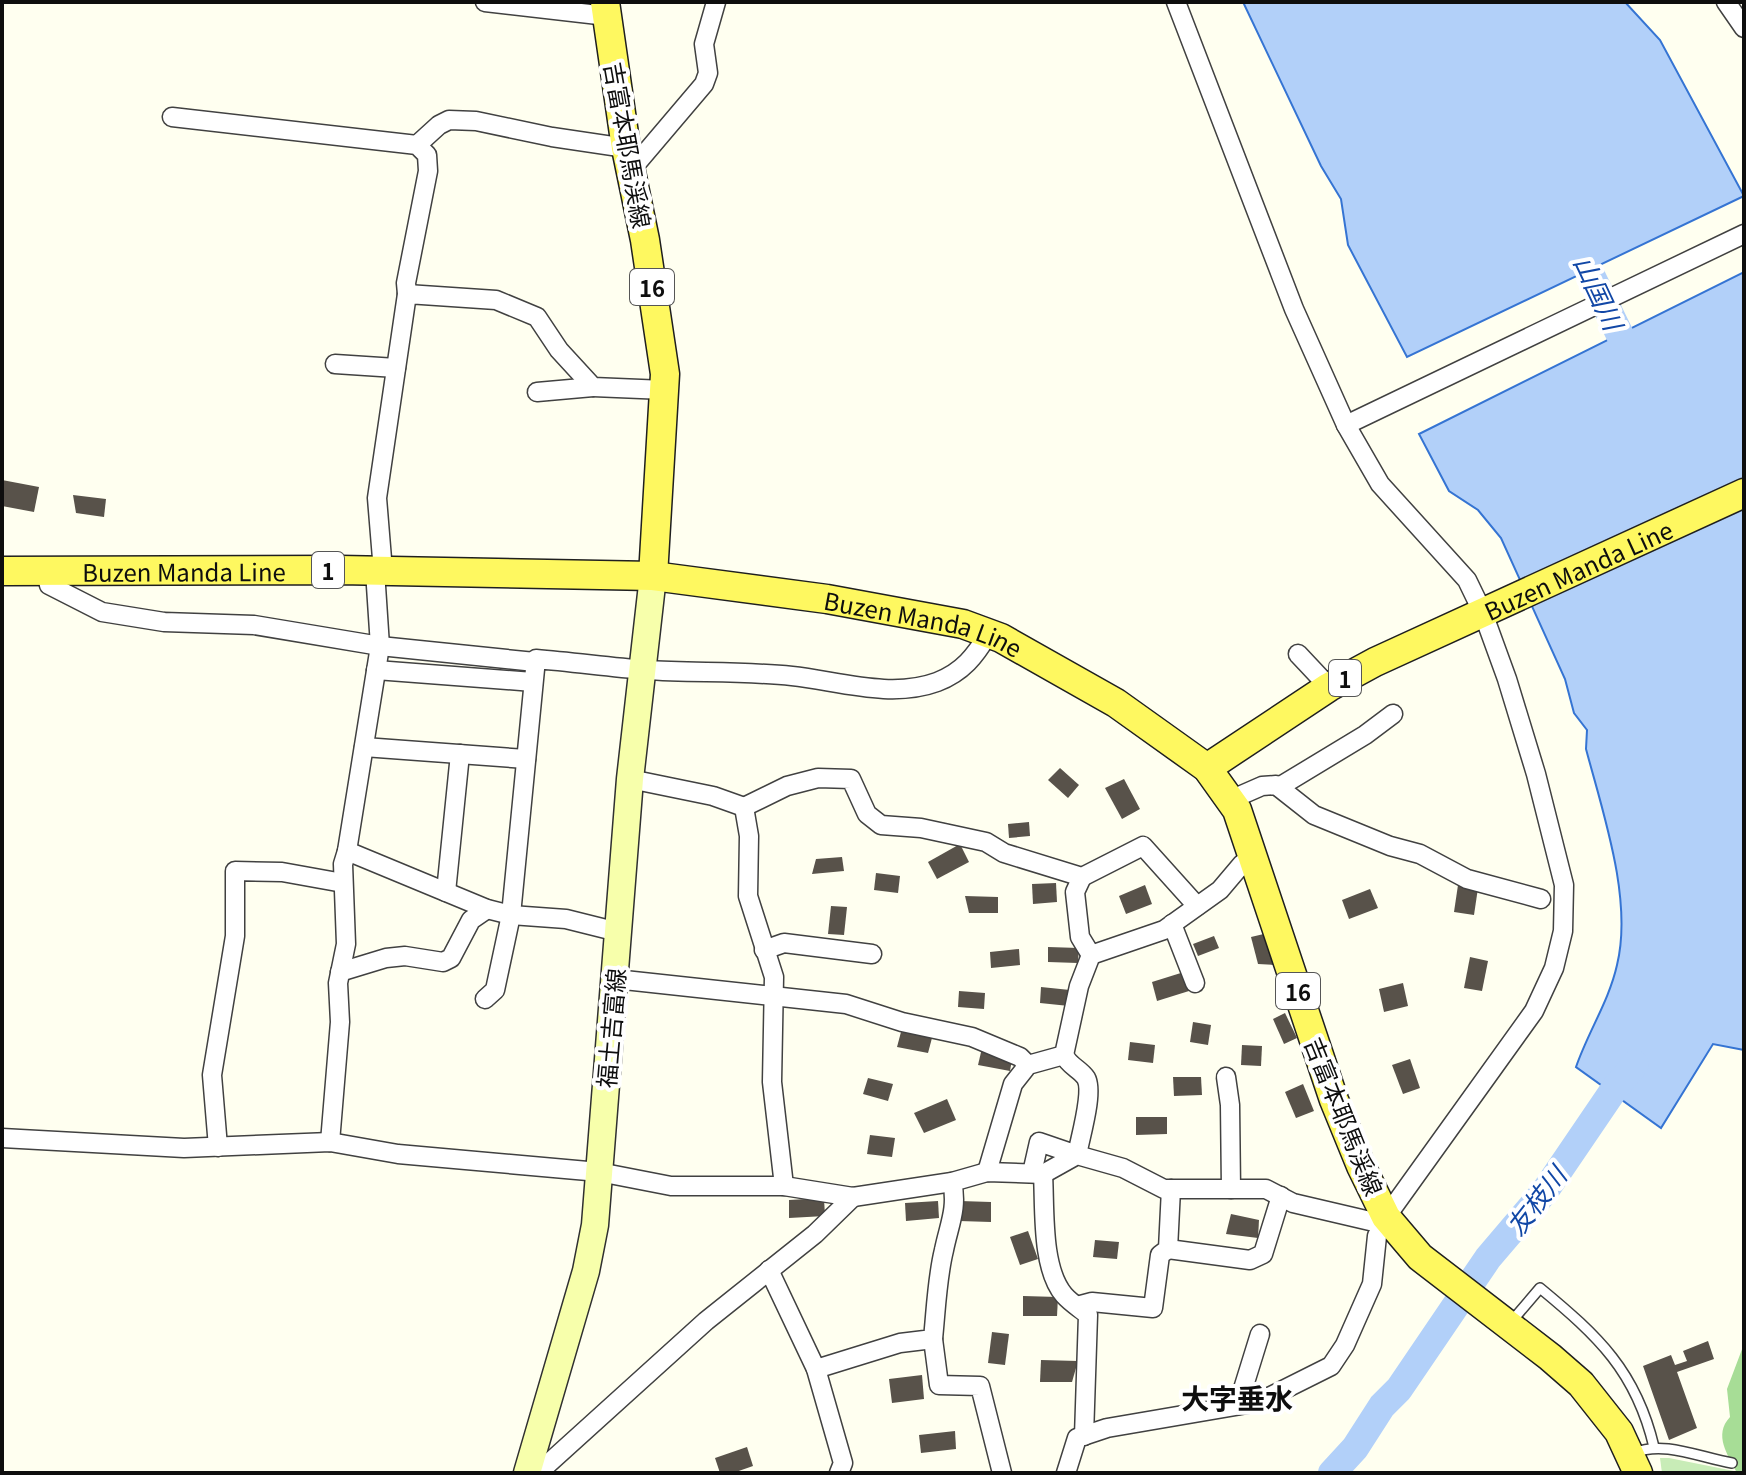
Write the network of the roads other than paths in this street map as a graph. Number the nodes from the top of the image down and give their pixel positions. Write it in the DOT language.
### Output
graph roads {
  1 [pos="485,2"];
  2 [pos="716,2"];
  3 [pos="1176,2"];
  4 [pos="1726,2"];
  5 [pos="606,9"];
  6 [pos="1744,28"];
  7 [pos="172,117"];
  8 [pos="417,145"];
  9 [pos="628,159"];
  10 [pos="1744,234"];
  11 [pos="407,294"];
  12 [pos="335,364"];
  13 [pos="396,368"];
  14 [pos="593,387"];
  15 [pos="665,390"];
  16 [pos="537,392"];
  17 [pos="1354,422"];
  18 [pos="1744,493"];
  19 [pos="2,571"];
  20 [pos="379,571"];
  21 [pos="46,572"];
  22 [pos="653,576"];
  23 [pos="1489,610"];
  24 [pos="989,633"];
  25 [pos="380,646"];
  26 [pos="1298,654"];
  27 [pos="535,662"];
  28 [pos="376,670"];
  29 [pos="644,670"];
  30 [pos="533,682"];
  31 [pos="1329,687"];
  32 [pos="1393,714"];
  33 [pos="364,747"];
  34 [pos="460,754"];
  35 [pos="526,759"];
  36 [pos="1207,768"];
  37 [pos="630,779"];
  38 [pos="1279,787"];
  39 [pos="1230,800"];
  40 [pos="744,807"];
  41 [pos="347,851"];
  42 [pos="1254,857"];
  43 [pos="1082,877"];
  44 [pos="343,883"];
  45 [pos="446,892"];
  46 [pos="1541,899"];
  47 [pos="1197,906"];
  48 [pos="487,909"];
  49 [pos="511,915"];
  50 [pos="1172,924"];
  51 [pos="618,932"];
  52 [pos="764,950"];
  53 [pos="872,954"];
  54 [pos="1091,955"];
  55 [pos="340,972"];
  56 [pos="615,979"];
  57 [pos="1195,983"];
  58 [pos="773,996"];
  59 [pos="485,999"];
  60 [pos="1064,1055"];
  61 [pos="1028,1065"];
  62 [pos="1226,1077"];
  63 [pos="2,1138"];
  64 [pos="330,1142"];
  65 [pos="218,1147"];
  66 [pos="1077,1155"];
  67 [pos="599,1172"];
  68 [pos="987,1172"];
  69 [pos="1037,1174"];
  70 [pos="952,1182"];
  71 [pos="784,1186"];
  72 [pos="1171,1189"];
  73 [pos="1231,1189"];
  74 [pos="1281,1196"];
  75 [pos="853,1197"];
  76 [pos="1386,1217"];
  77 [pos="1168,1249"];
  78 [pos="769,1270"];
  79 [pos="1077,1306"];
  80 [pos="1509,1325"];
  81 [pos="1260,1334"];
  82 [pos="933,1339"];
  83 [pos="816,1369"];
  84 [pos="1238,1405"];
  85 [pos="1084,1436"];
  86 [pos="1641,1458"];
  87 [pos="1732,1463"];
  88 [pos="527,1473"];
  89 [pos="538,1473"];
  90 [pos="839,1473"];
  91 [pos="1002,1473"];
  92 [pos="1066,1473"];
  1 -- 5 [label="street"];
  2 -- 9 [label="street"];
  3 -- 17 [label="street"];
  4 -- 6 [label="street"];
  5 -- 9 [label="main road, 吉富本耶馬渓線 / 16"];
  7 -- 8 [label="street"];
  8 -- 9 [label="street"];
  8 -- 11 [label="street"];
  9 -- 15 [label="main road, 吉富本耶馬渓線 / 16"];
  10 -- 17 [label="street"];
  11 -- 13 [label="street"];
  11 -- 14 [label="street"];
  12 -- 13 [label="street"];
  13 -- 20 [label="street"];
  14 -- 15 [label="street"];
  14 -- 16 [label="street"];
  15 -- 22 [label="main road, 吉富本耶馬渓線 / 16"];
  17 -- 23 [label="street"];
  18 -- 23 [label="main road, Buzen Manda Line / 1"];
  19 -- 21 [label="main road, Buzen Manda Line / 1"];
  20 -- 21 [label="main road, Buzen Manda Line / 1"];
  20 -- 22 [label="main road, Buzen Manda Line / 1"];
  20 -- 25 [label="street"];
  21 -- 25 [label="street"];
  22 -- 24 [label="main road, Buzen Manda Line / 1"];
  22 -- 29 [label="main road, 福土吉富線"];
  23 -- 31 [label="main road, Buzen Manda Line / 1"];
  23 -- 76 [label="street"];
  24 -- 29 [label="street"];
  24 -- 36 [label="main road, Buzen Manda Line / 1"];
  25 -- 27 [label="street"];
  25 -- 28 [label="street"];
  26 -- 31 [label="street"];
  27 -- 29 [label="street"];
  27 -- 30 [label="street"];
  28 -- 30 [label="street"];
  28 -- 33 [label="street"];
  29 -- 37 [label="main road, 福土吉富線"];
  30 -- 35 [label="street"];
  31 -- 36 [label="main road, Buzen Manda Line / 1"];
  32 -- 38 [label="street"];
  33 -- 34 [label="street"];
  33 -- 41 [label="street"];
  34 -- 35 [label="street"];
  34 -- 45 [label="street"];
  35 -- 49 [label="street"];
  36 -- 39 [label="main road, 吉富本耶馬渓線 / 16"];
  37 -- 40 [label="street"];
  37 -- 51 [label="main road, 福土吉富線"];
  38 -- 39 [label="street"];
  38 -- 46 [label="street"];
  39 -- 42 [label="main road, 吉富本耶馬渓線 / 16"];
  40 -- 43 [label="street"];
  40 -- 52 [label="street"];
  41 -- 44 [label="street"];
  41 -- 45 [label="street"];
  42 -- 47 [label="street"];
  42 -- 76 [label="main road, 吉富本耶馬渓線 / 16"];
  43 -- 47 [label="street"];
  43 -- 54 [label="street"];
  44 -- 55 [label="street"];
  44 -- 65 [label="street"];
  45 -- 48 [label="street"];
  47 -- 50 [label="street"];
  48 -- 49 [label="street"];
  48 -- 55 [label="street"];
  49 -- 51 [label="street"];
  49 -- 59 [label="street"];
  50 -- 54 [label="street"];
  50 -- 57 [label="street"];
  51 -- 56 [label="main road, 福土吉富線"];
  52 -- 53 [label="street"];
  52 -- 58 [label="street"];
  54 -- 60 [label="street"];
  55 -- 64 [label="street"];
  56 -- 58 [label="street"];
  56 -- 67 [label="main road, 福土吉富線"];
  58 -- 61 [label="street"];
  58 -- 71 [label="street"];
  60 -- 61 [label="street"];
  60 -- 66 [label="street"];
  61 -- 68 [label="street"];
  62 -- 73 [label="street"];
  63 -- 65 [label="street"];
  64 -- 65 [label="street"];
  64 -- 67 [label="street"];
  66 -- 69 [label="street"];
  66 -- 69 [label="street"];
  66 -- 72 [label="street"];
  67 -- 71 [label="street"];
  67 -- 88 [label="main road, 福土吉富線"];
  68 -- 69 [label="street"];
  68 -- 70 [label="street"];
  69 -- 79 [label="street"];
  70 -- 75 [label="street"];
  70 -- 82 [label="street"];
  71 -- 75 [label="street"];
  72 -- 73 [label="street"];
  72 -- 77 [label="street"];
  73 -- 74 [label="street"];
  74 -- 76 [label="street"];
  74 -- 77 [label="street"];
  75 -- 78 [label="street"];
  76 -- 80 [label="main road, 吉富本耶馬渓線 / 16"];
  76 -- 84 [label="street"];
  77 -- 79 [label="street"];
  78 -- 83 [label="street"];
  78 -- 89 [label="street"];
  79 -- 85 [label="street"];
  80 -- 86 [label="main road, 吉富本耶馬渓線 / 16"];
  80 -- 86 [label="lane"];
  81 -- 84 [label="street"];
  82 -- 83 [label="street"];
  82 -- 91 [label="street"];
  83 -- 90 [label="street"];
  84 -- 85 [label="street"];
  85 -- 92 [label="street"];
  86 -- 87 [label="lane"];
}
